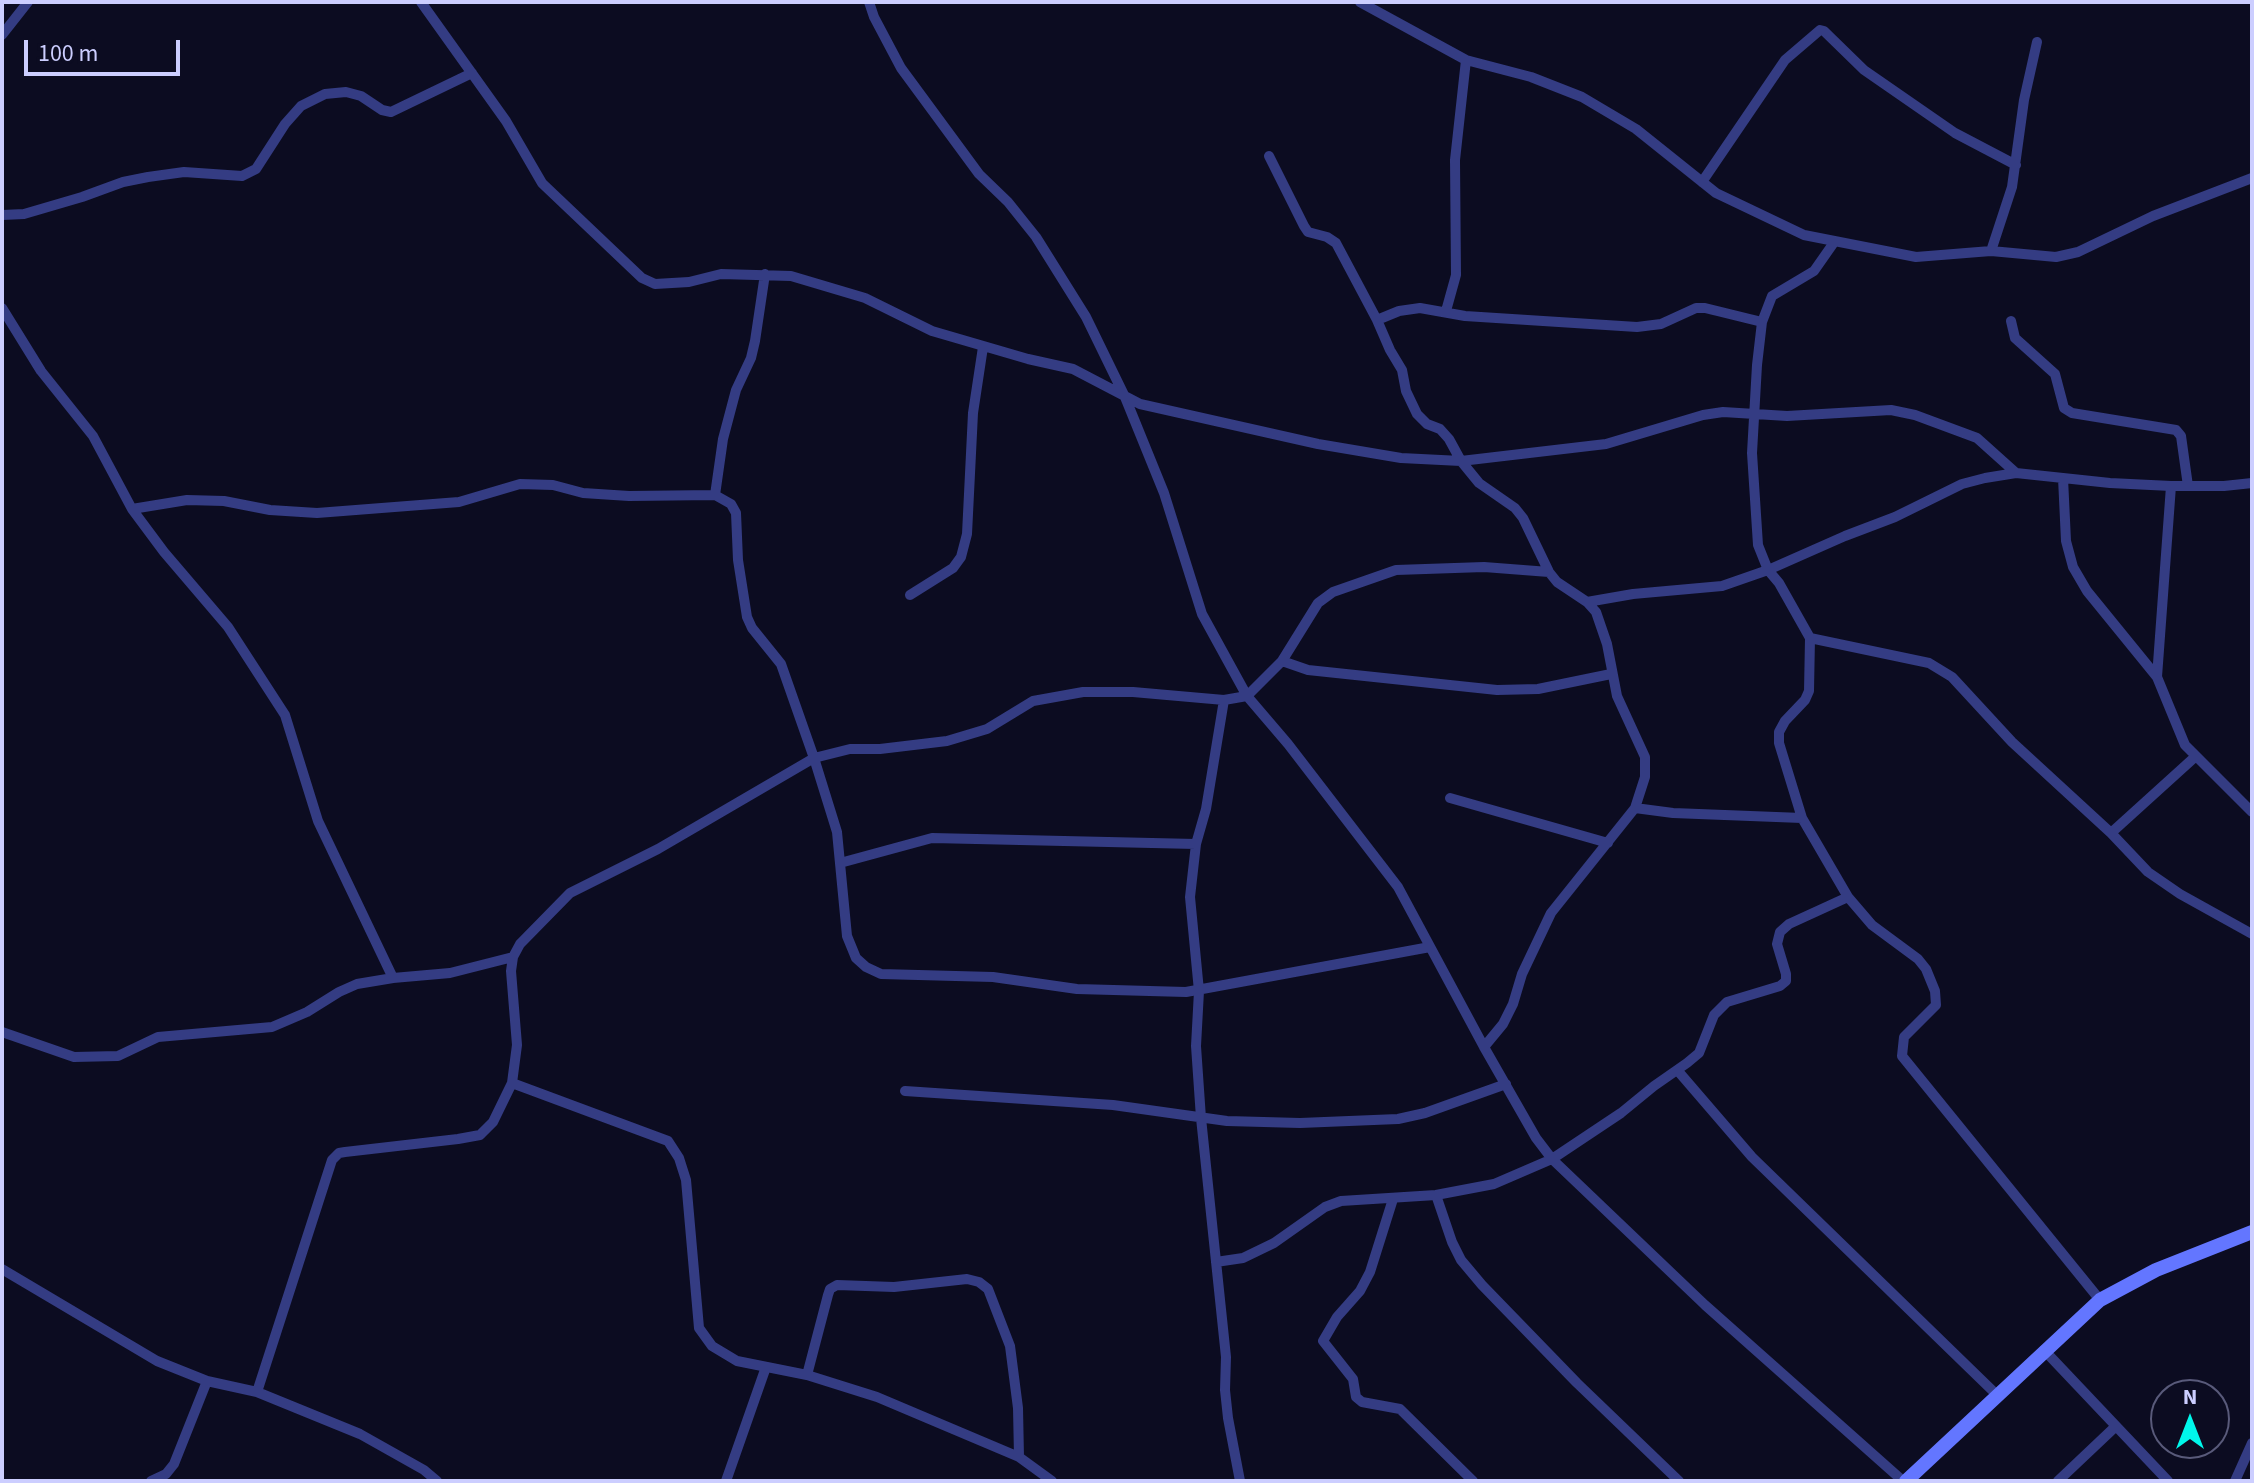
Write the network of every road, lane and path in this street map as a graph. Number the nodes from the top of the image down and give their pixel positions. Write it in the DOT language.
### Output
graph roads {
  1 [pos="28,2"];
  2 [pos="421,2"];
  3 [pos="869,2"];
  4 [pos="1360,2"];
  5 [pos="2,35"];
  6 [pos="2037,42"];
  7 [pos="1466,60"];
  8 [pos="472,73"];
  9 [pos="1269,156"];
  10 [pos="2016,165"];
  11 [pos="2252,178"];
  12 [pos="1702,182"];
  13 [pos="2,215"];
  14 [pos="1835,241"];
  15 [pos="1991,251"];
  16 [pos="765,274"];
  17 [pos="2,308"];
  18 [pos="1446,311"];
  19 [pos="1377,320"];
  20 [pos="2011,321"];
  21 [pos="1762,322"];
  22 [pos="983,347"];
  23 [pos="1125,397"];
  24 [pos="1753,413"];
  25 [pos="1461,461"];
  26 [pos="2016,473"];
  27 [pos="2063,478"];
  28 [pos="2252,483"];
  29 [pos="2171,486"];
  30 [pos="2188,486"];
  31 [pos="715,495"];
  32 [pos="132,509"];
  33 [pos="1768,570"];
  34 [pos="1549,572"];
  35 [pos="910,595"];
  36 [pos="1587,602"];
  37 [pos="1810,638"];
  38 [pos="1282,661"];
  39 [pos="1611,674"];
  40 [pos="2157,677"];
  41 [pos="1247,696"];
  42 [pos="1224,700"];
  43 [pos="2196,756"];
  44 [pos="814,758"];
  45 [pos="1450,798"];
  46 [pos="1635,808"];
  47 [pos="2252,812"];
  48 [pos="1802,818"];
  49 [pos="2111,833"];
  50 [pos="1608,843"];
  51 [pos="1196,844"];
  52 [pos="840,863"];
  53 [pos="1848,897"];
  54 [pos="2252,934"];
  55 [pos="1430,947"];
  56 [pos="513,957"];
  57 [pos="393,978"];
  58 [pos="1199,991"];
  59 [pos="2,1032"];
  60 [pos="1484,1047"];
  61 [pos="1678,1071"];
  62 [pos="512,1083"];
  63 [pos="1506,1084"];
  64 [pos="905,1091"];
  65 [pos="1201,1118"];
  66 [pos="1552,1159"];
  67 [pos="1436,1195"];
  68 [pos="1393,1199"];
  69 [pos="2252,1232"];
  70 [pos="1216,1262"];
  71 [pos="2,1269"];
  72 [pos="2100,1300"];
  73 [pos="2044,1350"];
  74 [pos="766,1367"];
  75 [pos="807,1375"];
  76 [pos="207,1381"];
  77 [pos="257,1392"];
  78 [pos="1997,1395"];
  79 [pos="2115,1427"];
  80 [pos="2252,1443"];
  81 [pos="1019,1457"];
  82 [pos="151,1481"];
  83 [pos="437,1481"];
  84 [pos="726,1481"];
  85 [pos="1052,1481"];
  86 [pos="1240,1481"];
  87 [pos="1473,1481"];
  88 [pos="1679,1481"];
  89 [pos="1904,1481"];
  90 [pos="2058,1481"];
  91 [pos="2168,1481"];
  92 [pos="2235,1481"];
  1 -- 5 [label="street"];
  2 -- 8 [label="street"];
  3 -- 23 [label="street"];
  4 -- 7 [label="street"];
  6 -- 10 [label="street"];
  7 -- 12 [label="street"];
  7 -- 18 [label="street"];
  8 -- 13 [label="street"];
  8 -- 16 [label="street"];
  9 -- 19 [label="street"];
  10 -- 12 [label="street"];
  10 -- 15 [label="street"];
  11 -- 15 [label="street"];
  12 -- 14 [label="street"];
  14 -- 15 [label="street"];
  14 -- 21 [label="street"];
  16 -- 22 [label="street"];
  16 -- 31 [label="street"];
  17 -- 32 [label="street"];
  18 -- 19 [label="street"];
  18 -- 21 [label="street"];
  19 -- 25 [label="street"];
  20 -- 30 [label="street"];
  21 -- 24 [label="street"];
  22 -- 23 [label="street"];
  22 -- 35 [label="street"];
  23 -- 25 [label="street"];
  23 -- 41 [label="street"];
  24 -- 25 [label="street"];
  24 -- 26 [label="street"];
  24 -- 33 [label="street"];
  25 -- 34 [label="street"];
  26 -- 27 [label="street"];
  26 -- 33 [label="street"];
  27 -- 29 [label="street"];
  27 -- 40 [label="street"];
  28 -- 30 [label="street"];
  29 -- 30 [label="street"];
  29 -- 40 [label="street"];
  31 -- 32 [label="street"];
  31 -- 44 [label="street"];
  32 -- 57 [label="street"];
  33 -- 36 [label="street"];
  33 -- 37 [label="street"];
  34 -- 36 [label="street"];
  34 -- 38 [label="street"];
  36 -- 39 [label="street"];
  37 -- 48 [label="street"];
  37 -- 49 [label="street"];
  38 -- 39 [label="street"];
  38 -- 41 [label="street"];
  39 -- 46 [label="street"];
  40 -- 43 [label="street"];
  41 -- 42 [label="street"];
  41 -- 55 [label="street"];
  42 -- 44 [label="street"];
  42 -- 51 [label="street"];
  43 -- 47 [label="street"];
  43 -- 49 [label="street"];
  44 -- 52 [label="street"];
  44 -- 56 [label="street"];
  45 -- 50 [label="street"];
  46 -- 48 [label="street"];
  46 -- 50 [label="street"];
  48 -- 53 [label="street"];
  49 -- 54 [label="street"];
  50 -- 60 [label="street"];
  51 -- 52 [label="street"];
  51 -- 58 [label="street"];
  52 -- 58 [label="street"];
  53 -- 61 [label="street"];
  53 -- 72 [label="street"];
  55 -- 58 [label="street"];
  55 -- 60 [label="street"];
  56 -- 57 [label="street"];
  56 -- 62 [label="street"];
  57 -- 59 [label="street"];
  58 -- 65 [label="street"];
  60 -- 63 [label="street"];
  61 -- 66 [label="street"];
  61 -- 78 [label="street"];
  62 -- 74 [label="street"];
  62 -- 77 [label="street"];
  63 -- 65 [label="street"];
  63 -- 66 [label="street"];
  64 -- 65 [label="street"];
  65 -- 70 [label="street"];
  66 -- 67 [label="street"];
  66 -- 89 [label="street"];
  67 -- 68 [label="street"];
  67 -- 88 [label="street"];
  68 -- 70 [label="street"];
  68 -- 87 [label="street"];
  69 -- 72 [label="street"];
  70 -- 86 [label="street"];
  71 -- 76 [label="street"];
  72 -- 73 [label="street"];
  73 -- 78 [label="street"];
  73 -- 79 [label="street"];
  74 -- 75 [label="street"];
  74 -- 84 [label="street"];
  75 -- 81 [label="street"];
  75 -- 81 [label="street"];
  76 -- 77 [label="street"];
  76 -- 82 [label="street"];
  77 -- 83 [label="street"];
  78 -- 89 [label="street"];
  79 -- 90 [label="street"];
  79 -- 91 [label="street"];
  80 -- 92 [label="street"];
  81 -- 85 [label="street"];
}
